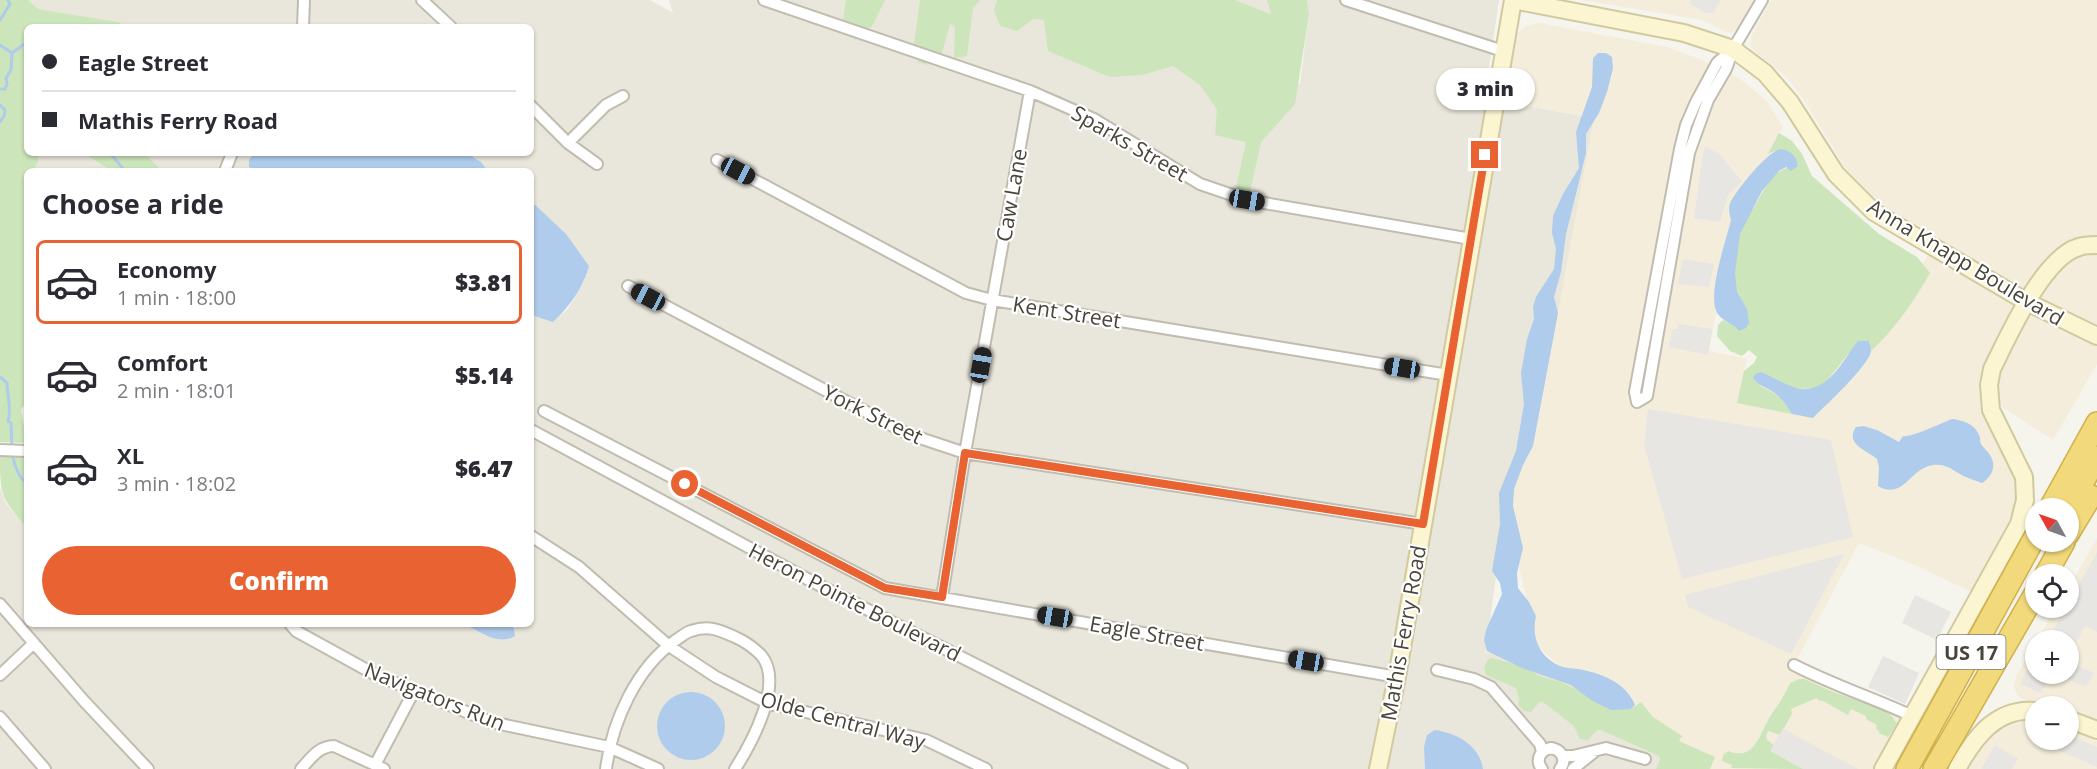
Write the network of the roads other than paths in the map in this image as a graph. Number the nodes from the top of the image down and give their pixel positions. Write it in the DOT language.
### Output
graph roads {
  1 [pos="304,0"];
  2 [pos="422,0"];
  3 [pos="764,0"];
  4 [pos="1346,0"];
  5 [pos="1513,0"];
  6 [pos="1762,0"];
  7 [pos="436,4"];
  8 [pos="303,24"];
  9 [pos="449,24"];
  10 [pos="1732,49"];
  11 [pos="1503,51"];
  12 [pos="1030,91"];
  13 [pos="623,96"];
  14 [pos="534,109"];
  15 [pos="568,143"];
  16 [pos="717,160"];
  17 [pos="597,164"];
  18 [pos="1471,239"];
  19 [pos="2097,245"];
  20 [pos="628,286"];
  21 [pos="992,300"];
  22 [pos="2027,302"];
  23 [pos="2097,336"];
  24 [pos="1448,375"];
  25 [pos="544,411"];
  26 [pos="2097,423"];
  27 [pos="534,432"];
  28 [pos="0,450"];
  29 [pos="24,451"];
  30 [pos="965,453"];
  31 [pos="2097,458"];
  32 [pos="2097,485"];
  33 [pos="2056,498"];
  34 [pos="2074,498"];
  35 [pos="2079,515"];
  36 [pos="1423,524"];
  37 [pos="534,538"];
  38 [pos="2027,552"];
  39 [pos="942,597"];
  40 [pos="0,604"];
  41 [pos="2025,605"];
  42 [pos="2025,611"];
  43 [pos="2016,626"];
  44 [pos="293,627"];
  45 [pos="34,643"];
  46 [pos="669,646"];
  47 [pos="1794,666"];
  48 [pos="1437,670"];
  49 [pos="0,675"];
  50 [pos="1397,676"];
  51 [pos="414,691"];
  52 [pos="767,703"];
  53 [pos="2025,710"];
  54 [pos="1912,716"];
  55 [pos="0,717"];
  56 [pos="2079,723"];
  57 [pos="2097,730"];
  58 [pos="609,747"];
  59 [pos="1597,749"];
  60 [pos="1542,752"];
  61 [pos="1563,756"];
  62 [pos="1645,759"];
  63 [pos="379,767"];
  64 [pos="45,769"];
  65 [pos="148,769"];
  66 [pos="301,769"];
  67 [pos="606,769"];
  68 [pos="658,769"];
  69 [pos="735,769"];
  70 [pos="986,769"];
  71 [pos="1182,769"];
  72 [pos="1378,769"];
  73 [pos="1542,769"];
  74 [pos="1560,769"];
  75 [pos="1573,769"];
  76 [pos="1883,769"];
  77 [pos="1907,769"];
  78 [pos="1934,769"];
  79 [pos="1958,769"];
  1 -- 8 [label="street"];
  2 -- 7 [label="street"];
  3 -- 12 [label="street, Sparks Street"];
  4 -- 11 [label="street"];
  5 -- 10 [label="street, Anna Knapp Boulevard"];
  5 -- 11 [label="street, Mathis Ferry Road"];
  6 -- 10 [label="street"];
  7 -- 9 [label="street"];
  10 -- 10 [label="street"];
  10 -- 22 [label="street, Anna Knapp Boulevard"];
  11 -- 18 [label="street, Mathis Ferry Road"];
  12 -- 18 [label="street, Sparks Street"];
  12 -- 21 [label="street, Caw Lane"];
  13 -- 15 [label="street"];
  14 -- 15 [label="street"];
  15 -- 17 [label="street"];
  16 -- 21 [label="street, Kent Street"];
  18 -- 24 [label="street, Mathis Ferry Road"];
  19 -- 22 [label="street"];
  20 -- 30 [label="street, York Street"];
  21 -- 24 [label="street, Kent Street"];
  21 -- 30 [label="street, Caw Lane"];
  22 -- 23 [label="street, Anna Knapp Boulevard"];
  22 -- 54 [label="street"];
  24 -- 36 [label="street, Mathis Ferry Road"];
  25 -- 39 [label="street, Eagle Street"];
  26 -- 33 [label="highway"];
  27 -- 71 [label="street, Heron Pointe Boulevard"];
  28 -- 29 [label="street"];
  30 -- 36 [label="street, York Street"];
  30 -- 39 [label="street, Caw Lane"];
  31 -- 34 [label="highway"];
  32 -- 35 [label="highway"];
  36 -- 50 [label="street, Mathis Ferry Road"];
  37 -- 46 [label="street, Olde Central Way"];
  38 -- 77 [label="highway, US 17"];
  39 -- 50 [label="street, Eagle Street"];
  40 -- 45 [label="street"];
  41 -- 43 [label="highway"];
  42 -- 43 [label="highway, US 17"];
  43 -- 78 [label="highway, US 17"];
  44 -- 51 [label="street, Navigators Run"];
  45 -- 49 [label="street"];
  45 -- 65 [label="street"];
  46 -- 52 [label="street, Olde Central Way"];
  46 -- 52 [label="street"];
  46 -- 58 [label="street"];
  47 -- 54 [label="street"];
  48 -- 60 [label="street"];
  50 -- 72 [label="street, Mathis Ferry Road"];
  51 -- 58 [label="street, Navigators Run"];
  51 -- 63 [label="street"];
  52 -- 69 [label="street"];
  52 -- 70 [label="street, Olde Central Way"];
  53 -- 79 [label="street"];
  54 -- 76 [label="street"];
  55 -- 64 [label="street"];
  56 -- 57 [label="street"];
  58 -- 67 [label="street"];
  58 -- 68 [label="street, Navigators Run"];
  59 -- 61 [label="street"];
  59 -- 62 [label="street"];
  59 -- 75 [label="street"];
  60 -- 61 [label="street"];
  60 -- 73 [label="street"];
  61 -- 74 [label="street"];
  63 -- 66 [label="street"];
}
